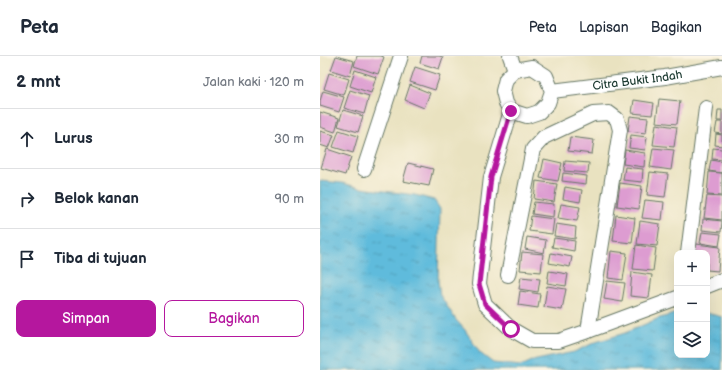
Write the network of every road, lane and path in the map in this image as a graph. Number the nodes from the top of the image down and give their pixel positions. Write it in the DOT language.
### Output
graph roads {
  1 [pos="401,56"];
  2 [pos="510,56"];
  3 [pos="722,67"];
  4 [pos="515,70"];
  5 [pos="552,91"];
  6 [pos="706,108"];
  7 [pos="511,111"];
  8 [pos="364,169"];
  9 [pos="688,250"];
  10 [pos="508,274"];
  11 [pos="722,280"];
  12 [pos="710,285"];
  13 [pos="674,299"];
  14 [pos="588,331"];
  1 -- 8 [label="street"];
  2 -- 4 [label="street"];
  3 -- 5 [label="street, Citra Bukit Indah"];
  4 -- 5 [label="street"];
  4 -- 7 [label="street"];
  5 -- 7 [label="street"];
  6 -- 9 [label="street"];
  7 -- 14 [label="street"];
  10 -- 14 [label="street"];
  11 -- 12 [label="street"];
  13 -- 14 [label="street"];
}
